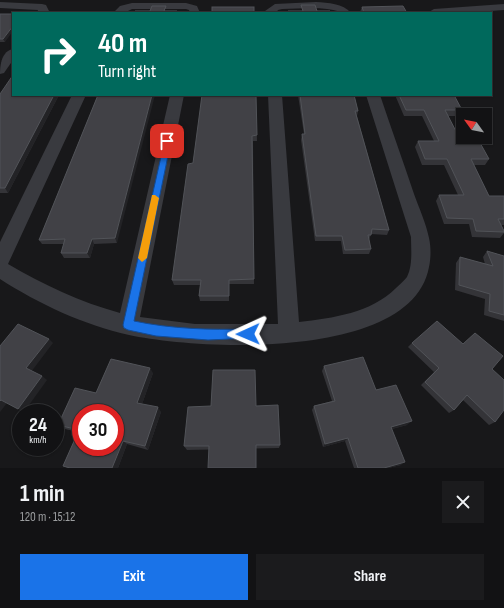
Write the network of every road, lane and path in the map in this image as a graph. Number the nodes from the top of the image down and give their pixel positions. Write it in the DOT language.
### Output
graph roads {
  1 [pos="0,5"];
  2 [pos="504,7"];
  3 [pos="43,12"];
  4 [pos="119,12"];
  5 [pos="195,12"];
  6 [pos="270,12"];
  7 [pos="345,12"];
  8 [pos="434,12"];
  9 [pos="12,53"];
  10 [pos="0,70"];
  11 [pos="79,96"];
  12 [pos="177,96"];
  13 [pos="275,96"];
  14 [pos="373,96"];
  15 [pos="0,261"];
  16 [pos="0,269"];
  17 [pos="128,325"];
  18 [pos="289,333"];
  1 -- 3 [label="street"];
  2 -- 8 [label="street"];
  4 -- 5 [label="street"];
  6 -- 7 [label="street"];
  9 -- 10 [label="street"];
  11 -- 15 [label="street"];
  12 -- 17 [label="street"];
  13 -- 18 [label="street"];
  14 -- 18 [label="street"];
  16 -- 17 [label="street"];
  17 -- 18 [label="street"];
}
